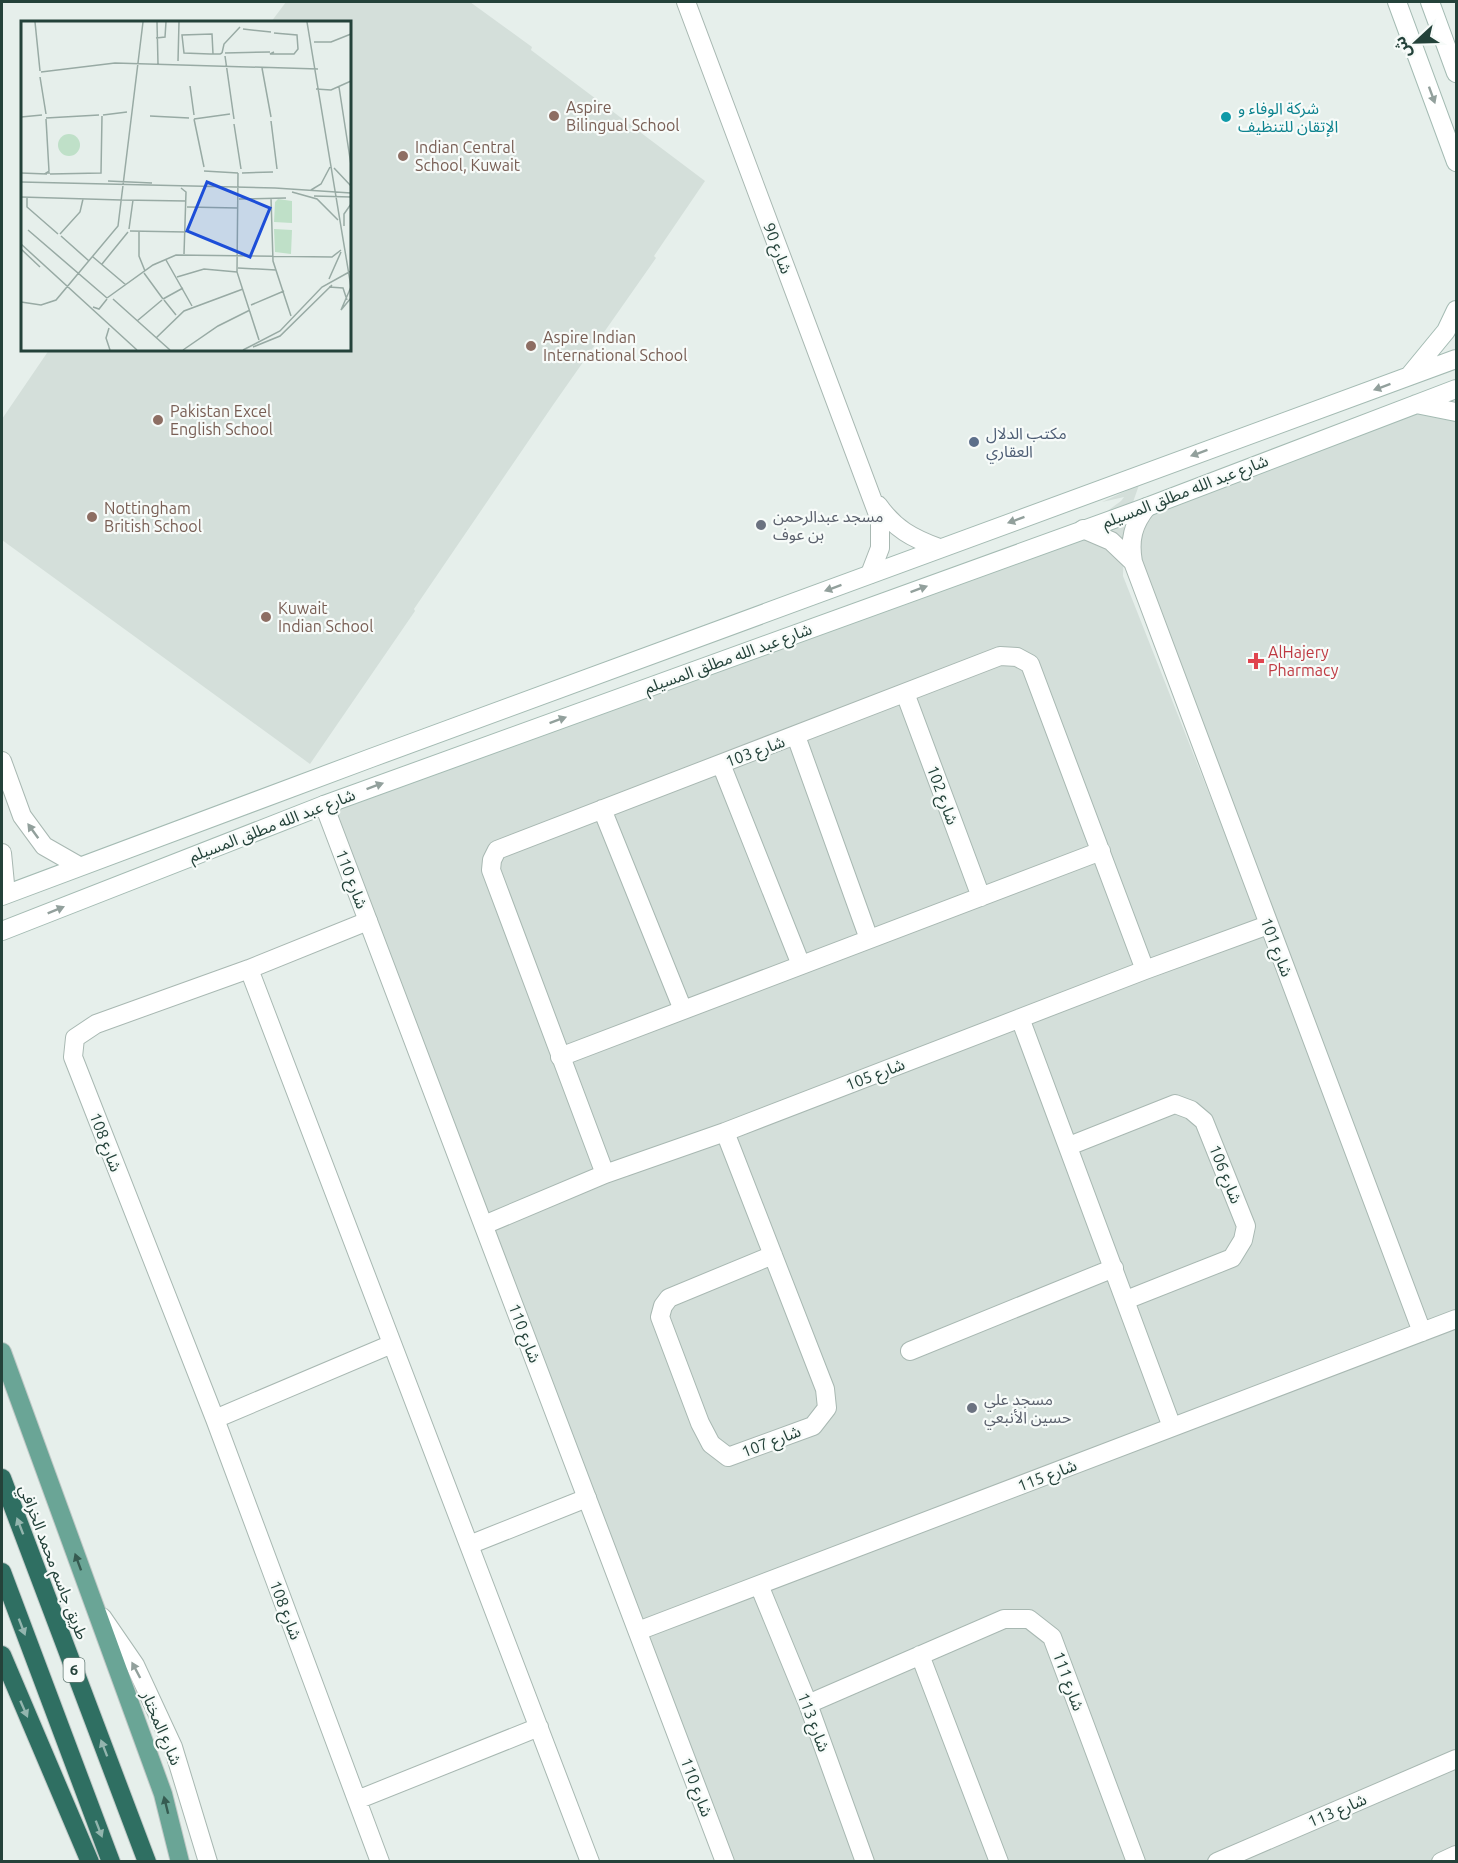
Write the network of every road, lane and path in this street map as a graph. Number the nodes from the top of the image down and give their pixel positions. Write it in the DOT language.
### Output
graph roads {
  1 [pos="686,2"];
  2 [pos="1397,2"];
  3 [pos="1430,2"];
  4 [pos="1456,73"];
  5 [pos="1456,162"];
  6 [pos="1456,310"];
  7 [pos="1456,359"];
  8 [pos="1407,377"];
  9 [pos="1456,389"];
  10 [pos="1415,404"];
  11 [pos="1456,412"];
  12 [pos="871,493"];
  13 [pos="1147,507"];
  14 [pos="1083,529"];
  15 [pos="939,549"];
  16 [pos="1133,562"];
  17 [pos="870,574"];
  18 [pos="696,639"];
  19 [pos="658,652"];
  20 [pos="706,667"];
  21 [pos="665,681"];
  22 [pos="905,693"];
  23 [pos="796,736"];
  24 [pos="2,761"];
  25 [pos="721,764"];
  26 [pos="324,805"];
  27 [pos="602,809"];
  28 [pos="157,837"];
  29 [pos="1101,851"];
  30 [pos="2,853"];
  31 [pos="79,866"];
  32 [pos="168,866"];
  33 [pos="4,895"];
  34 [pos="981,897"];
  35 [pos="369,921"];
  36 [pos="1268,926"];
  37 [pos="2,932"];
  38 [pos="869,939"];
  39 [pos="801,965"];
  40 [pos="249,969"];
  41 [pos="1145,970"];
  42 [pos="683,1010"];
  43 [pos="1020,1018"];
  44 [pos="560,1057"];
  45 [pos="725,1132"];
  46 [pos="1068,1146"];
  47 [pos="605,1174"];
  48 [pos="484,1225"];
  49 [pos="773,1255"];
  50 [pos="1114,1268"];
  51 [pos="1126,1300"];
  52 [pos="1456,1318"];
  53 [pos="1422,1332"];
  54 [pos="392,1344"];
  55 [pos="910,1351"];
  56 [pos="2,1352"];
  57 [pos="215,1419"];
  58 [pos="1172,1427"];
  59 [pos="2,1478"];
  60 [pos="587,1498"];
  61 [pos="469,1545"];
  62 [pos="2,1572"];
  63 [pos="759,1585"];
  64 [pos="94,1604"];
  65 [pos="638,1631"];
  66 [pos="2,1655"];
  67 [pos="920,1655"];
  68 [pos="808,1704"];
  69 [pos="539,1727"];
  70 [pos="1456,1759"];
  71 [pos="357,1800"];
  72 [pos="1456,1855"];
  73 [pos="90,1862"];
  74 [pos="111,1862"];
  75 [pos="147,1862"];
  76 [pos="180,1862"];
  77 [pos="208,1862"];
  78 [pos="380,1862"];
  79 [pos="590,1862"];
  80 [pos="725,1862"];
  81 [pos="865,1862"];
  82 [pos="999,1862"];
  83 [pos="1136,1862"];
  84 [pos="1217,1862"];
  85 [pos="1441,1862"];
  1 -- 12 [label="street, شارع 90"];
  2 -- 5 [label="street, one-way"];
  3 -- 4 [label="street"];
  6 -- 8 [label="street"];
  7 -- 8 [label="street, شارع عبد الله مطلق المسيلم"];
  8 -- 15 [label="street, شارع عبد الله مطلق المسيلم, one-way"];
  9 -- 10 [label="street, شارع عبد الله مطلق المسيلم"];
  10 -- 11 [label="street"];
  10 -- 13 [label="street, شارع عبد الله مطلق المسيلم"];
  12 -- 15 [label="street, شارع 90"];
  12 -- 17 [label="street, شارع 90"];
  13 -- 14 [label="street, شارع عبد الله مطلق المسيلم"];
  13 -- 16 [label="street, شارع 101"];
  14 -- 16 [label="street, شارع 101"];
  20 -- 14 [label="street, شارع عبد الله مطلق المسيلم, one-way"];
  15 -- 17 [label="street, شارع عبد الله مطلق المسيلم"];
  16 -- 36 [label="street, شارع 101"];
  17 -- 18 [label="street, شارع عبد الله مطلق المسيلم, one-way"];
  18 -- 19 [label="street, شارع عبد الله مطلق المسيلم"];
  18 -- 20 [label="street"];
  19 -- 21 [label="street"];
  19 -- 28 [label="street, شارع عبد الله مطلق المسيلم"];
  20 -- 21 [label="street, شارع عبد الله مطلق المسيلم"];
  26 -- 21 [label="street, شارع عبد الله مطلق المسيلم, one-way"];
  22 -- 23 [label="street, شارع 103"];
  22 -- 29 [label="street, شارع 103"];
  22 -- 34 [label="street, شارع 102"];
  23 -- 25 [label="street, شارع 103"];
  23 -- 38 [label="street"];
  31 -- 24 [label="street, one-way"];
  25 -- 27 [label="street, شارع 103"];
  25 -- 39 [label="street"];
  26 -- 32 [label="street, شارع عبد الله مطلق المسيلم"];
  26 -- 35 [label="street, شارع 110"];
  27 -- 42 [label="street"];
  27 -- 44 [label="street, شارع 103"];
  28 -- 31 [label="street, شارع عبد الله مطلق المسيلم"];
  28 -- 32 [label="street"];
  29 -- 34 [label="street"];
  29 -- 41 [label="street, شارع 103"];
  30 -- 33 [label="street"];
  31 -- 33 [label="street, شارع عبد الله مطلق المسيلم"];
  37 -- 32 [label="street, شارع عبد الله مطلق المسيلم, one-way"];
  34 -- 38 [label="street"];
  35 -- 40 [label="street, شارع 108"];
  35 -- 48 [label="street, شارع 110"];
  36 -- 41 [label="street, شارع 105"];
  36 -- 53 [label="street, شارع 101"];
  38 -- 39 [label="street"];
  39 -- 42 [label="street"];
  40 -- 54 [label="street"];
  40 -- 57 [label="street, شارع 108"];
  41 -- 43 [label="street, شارع 105"];
  42 -- 44 [label="street"];
  43 -- 45 [label="street, شارع 105"];
  43 -- 46 [label="street"];
  44 -- 47 [label="street, شارع 103"];
  45 -- 47 [label="street, شارع 105"];
  45 -- 49 [label="street, شارع 107"];
  46 -- 50 [label="street"];
  46 -- 51 [label="street, شارع 106"];
  47 -- 48 [label="street, شارع 105"];
  48 -- 60 [label="street, شارع 110"];
  49 -- 49 [label="street, شارع 107"];
  50 -- 51 [label="street"];
  50 -- 55 [label="street"];
  51 -- 58 [label="street"];
  52 -- 53 [label="street, شارع 115"];
  53 -- 58 [label="street, شارع 115"];
  54 -- 57 [label="street"];
  54 -- 61 [label="street"];
  64 -- 56 [label="main road, one-way"];
  57 -- 71 [label="street, شارع 108"];
  58 -- 63 [label="street, شارع 115"];
  75 -- 59 [label="highway, طريق جاسم محمد الخرافي / 6, one-way"];
  60 -- 61 [label="street"];
  60 -- 65 [label="street, شارع 110"];
  61 -- 69 [label="street"];
  62 -- 74 [label="highway, 6, one-way"];
  63 -- 65 [label="street, شارع 115"];
  63 -- 68 [label="street, شارع 113"];
  76 -- 64 [label="main road, one-way"];
  77 -- 64 [label="street, شارع المختار, one-way"];
  65 -- 80 [label="street, شارع 110"];
  66 -- 73 [label="highway, one-way"];
  67 -- 68 [label="street, شارع 111"];
  67 -- 82 [label="street"];
  67 -- 83 [label="street, شارع 111"];
  68 -- 81 [label="street, شارع 113"];
  69 -- 71 [label="street"];
  69 -- 79 [label="street"];
  70 -- 84 [label="street, شارع 113"];
  71 -- 78 [label="street, شارع 108"];
  72 -- 85 [label="street"];
}
